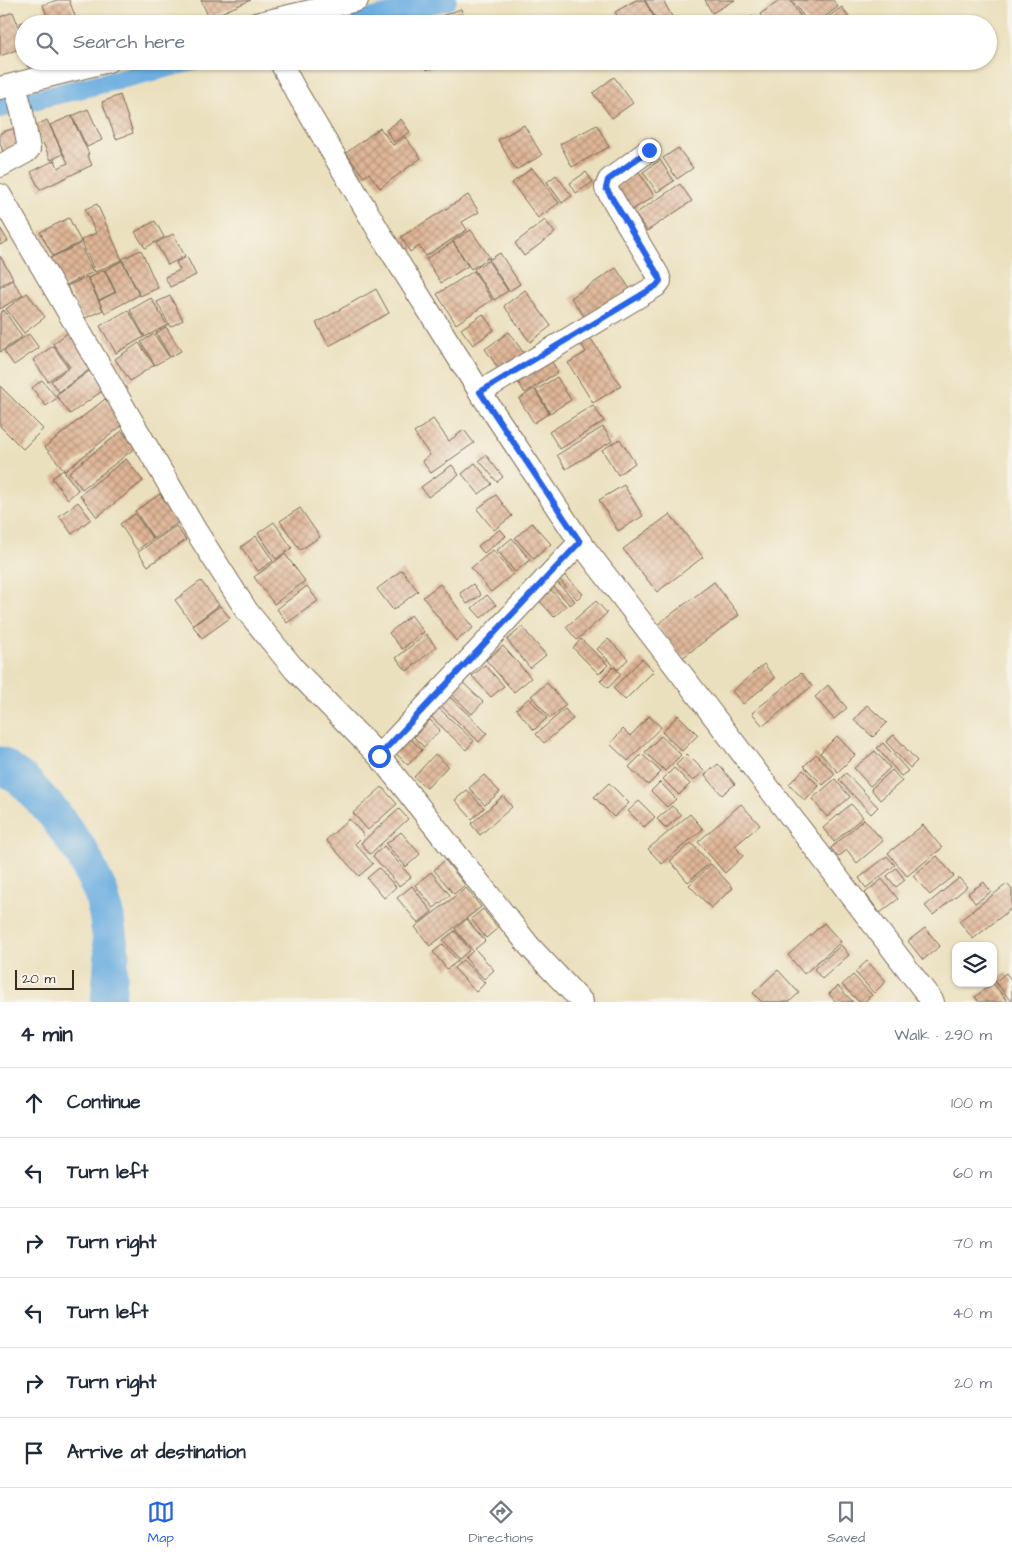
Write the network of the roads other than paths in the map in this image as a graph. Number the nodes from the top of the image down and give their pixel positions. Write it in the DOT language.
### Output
graph roads {
  1 [pos="357,0"];
  2 [pos="294,15"];
  3 [pos="82,70"];
  4 [pos="285,70"];
  5 [pos="14,94"];
  6 [pos="649,150"];
  7 [pos="0,166"];
  8 [pos="0,195"];
  9 [pos="480,392"];
  10 [pos="580,542"];
  11 [pos="379,756"];
  12 [pos="582,1002"];
  13 [pos="933,1002"];
  1 -- 2 [label="street"];
  3 -- 5 [label="street"];
  4 -- 9 [label="street"];
  5 -- 7 [label="street"];
  6 -- 9 [label="street"];
  8 -- 11 [label="street"];
  9 -- 10 [label="street"];
  10 -- 11 [label="street"];
  10 -- 13 [label="street"];
  11 -- 12 [label="street"];
}
